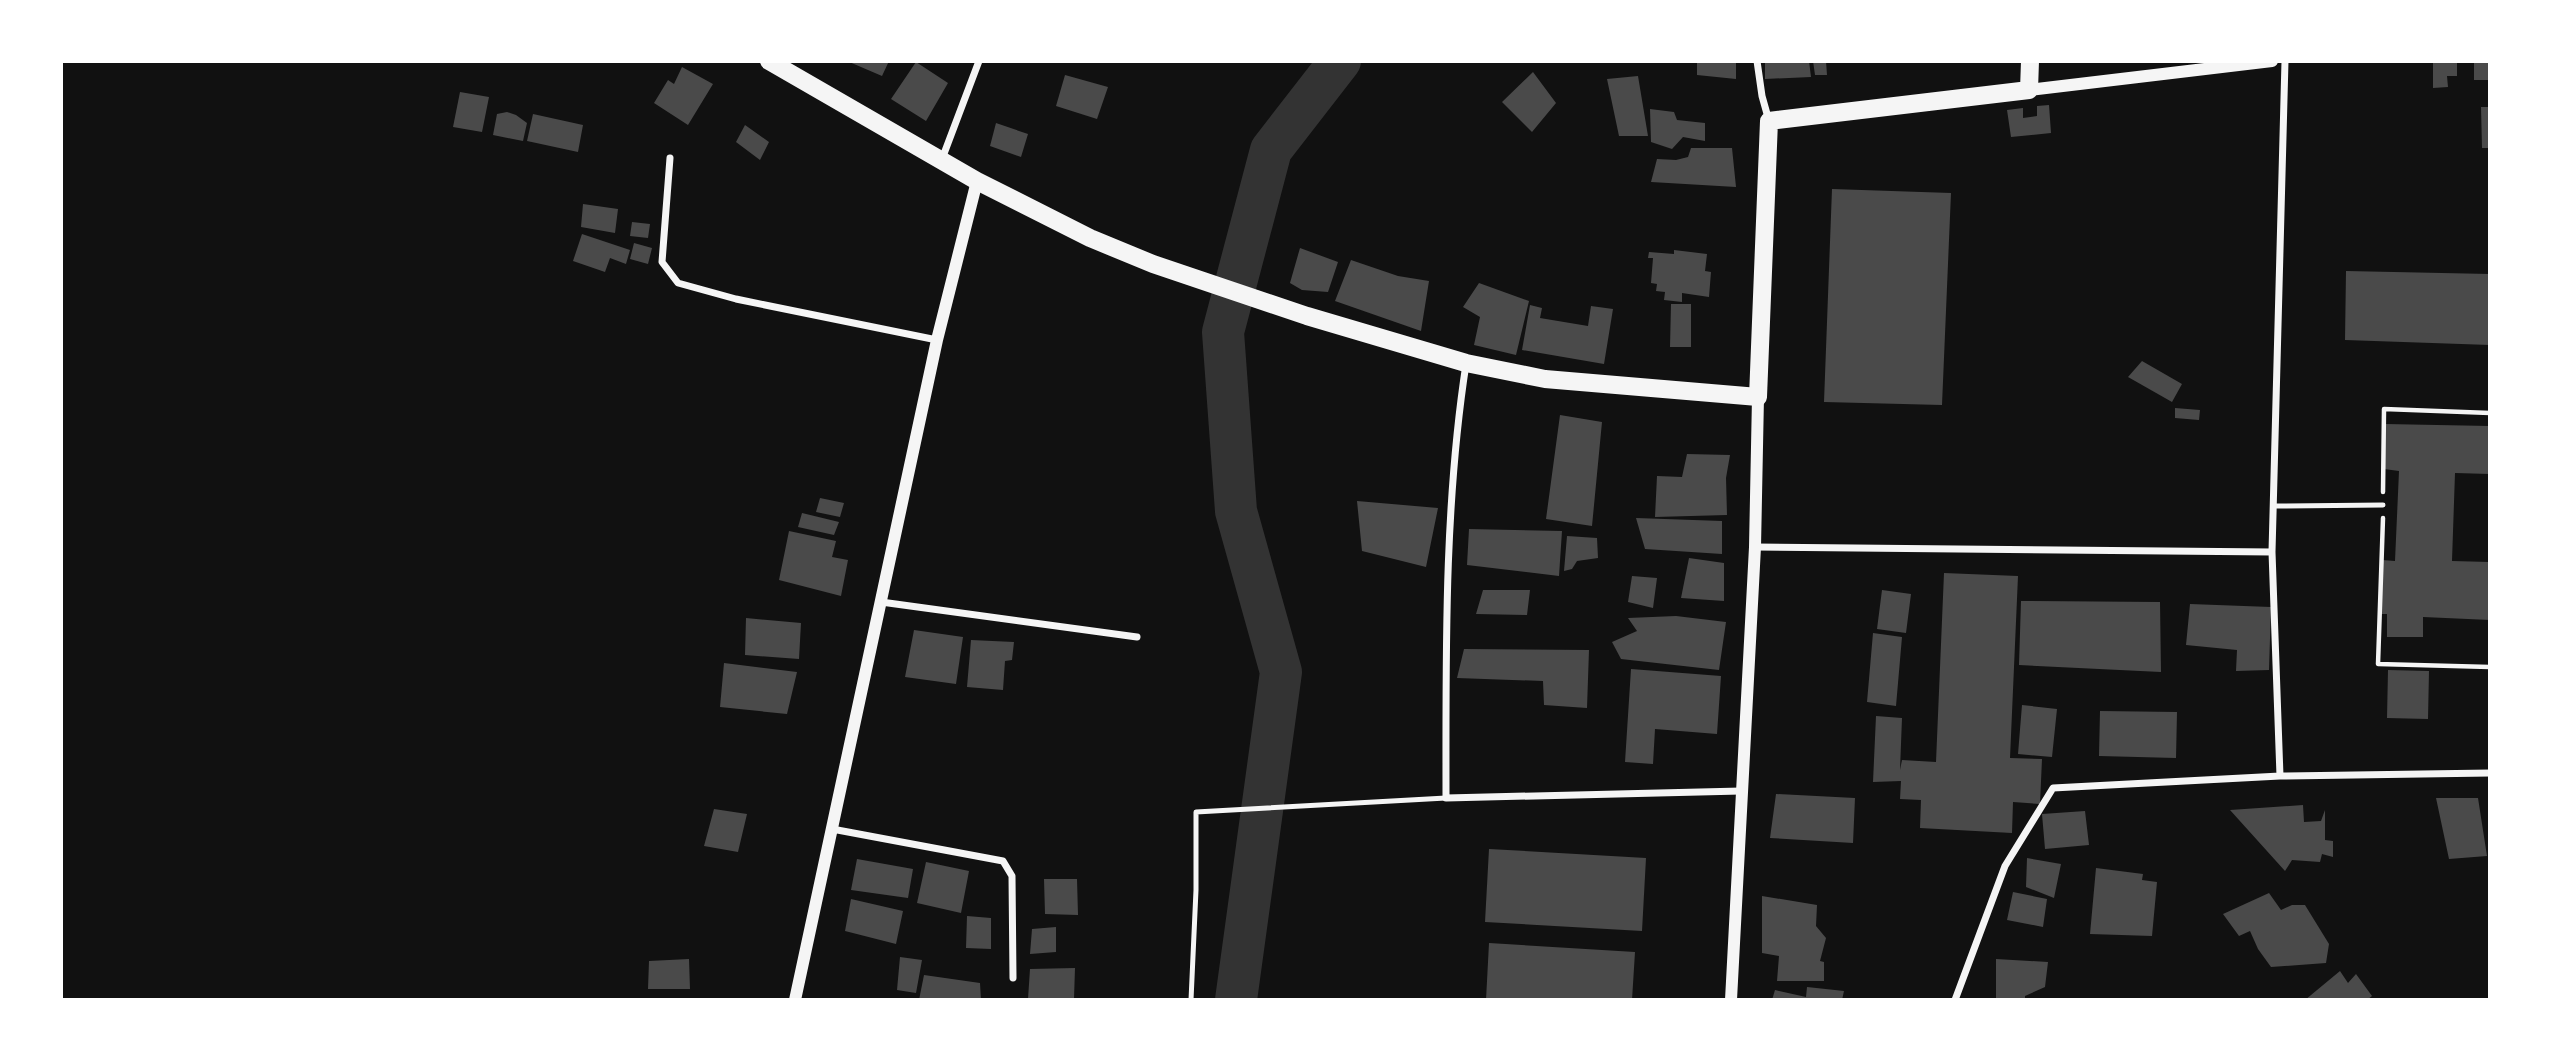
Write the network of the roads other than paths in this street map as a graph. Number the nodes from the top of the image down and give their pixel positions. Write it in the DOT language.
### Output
graph roads {
  1 [pos="769,61"];
  2 [pos="979,61"];
  3 [pos="1757,61"];
  4 [pos="2030,61"];
  5 [pos="2272,61"];
  6 [pos="2285,61"];
  7 [pos="2029,90"];
  8 [pos="1769,121"];
  9 [pos="670,158"];
  10 [pos="941,161"];
  11 [pos="977,181"];
  12 [pos="937,340"];
  13 [pos="1466,363"];
  14 [pos="1758,397"];
  15 [pos="2383,505"];
  16 [pos="2275,506"];
  17 [pos="1755,547"];
  18 [pos="2272,552"];
  19 [pos="881,602"];
  20 [pos="1138,637"];
  21 [pos="2490,773"];
  22 [pos="2280,776"];
  23 [pos="1741,790"];
  24 [pos="1446,798"];
  25 [pos="832,829"];
  26 [pos="1013,978"];
  27 [pos="795,1000"];
  28 [pos="1191,1000"];
  29 [pos="1731,1000"];
  30 [pos="1955,1000"];
  1 -- 10 [label="main road"];
  2 -- 10 [label="street"];
  3 -- 8 [label="street"];
  4 -- 7 [label="main road"];
  5 -- 7 [label="street"];
  6 -- 16 [label="street"];
  7 -- 8 [label="main road"];
  8 -- 14 [label="main road"];
  9 -- 12 [label="street"];
  10 -- 11 [label="main road"];
  11 -- 12 [label="street"];
  11 -- 13 [label="main road"];
  12 -- 19 [label="street"];
  13 -- 14 [label="main road"];
  13 -- 24 [label="street"];
  14 -- 17 [label="street"];
  15 -- 16 [label="lane"];
  16 -- 18 [label="street"];
  17 -- 18 [label="street"];
  17 -- 23 [label="street"];
  18 -- 22 [label="street"];
  19 -- 20 [label="street"];
  19 -- 25 [label="street"];
  21 -- 22 [label="street"];
  22 -- 30 [label="street"];
  23 -- 24 [label="street"];
  23 -- 29 [label="street"];
  24 -- 28 [label="lane"];
  25 -- 26 [label="street"];
  25 -- 27 [label="street"];
}
